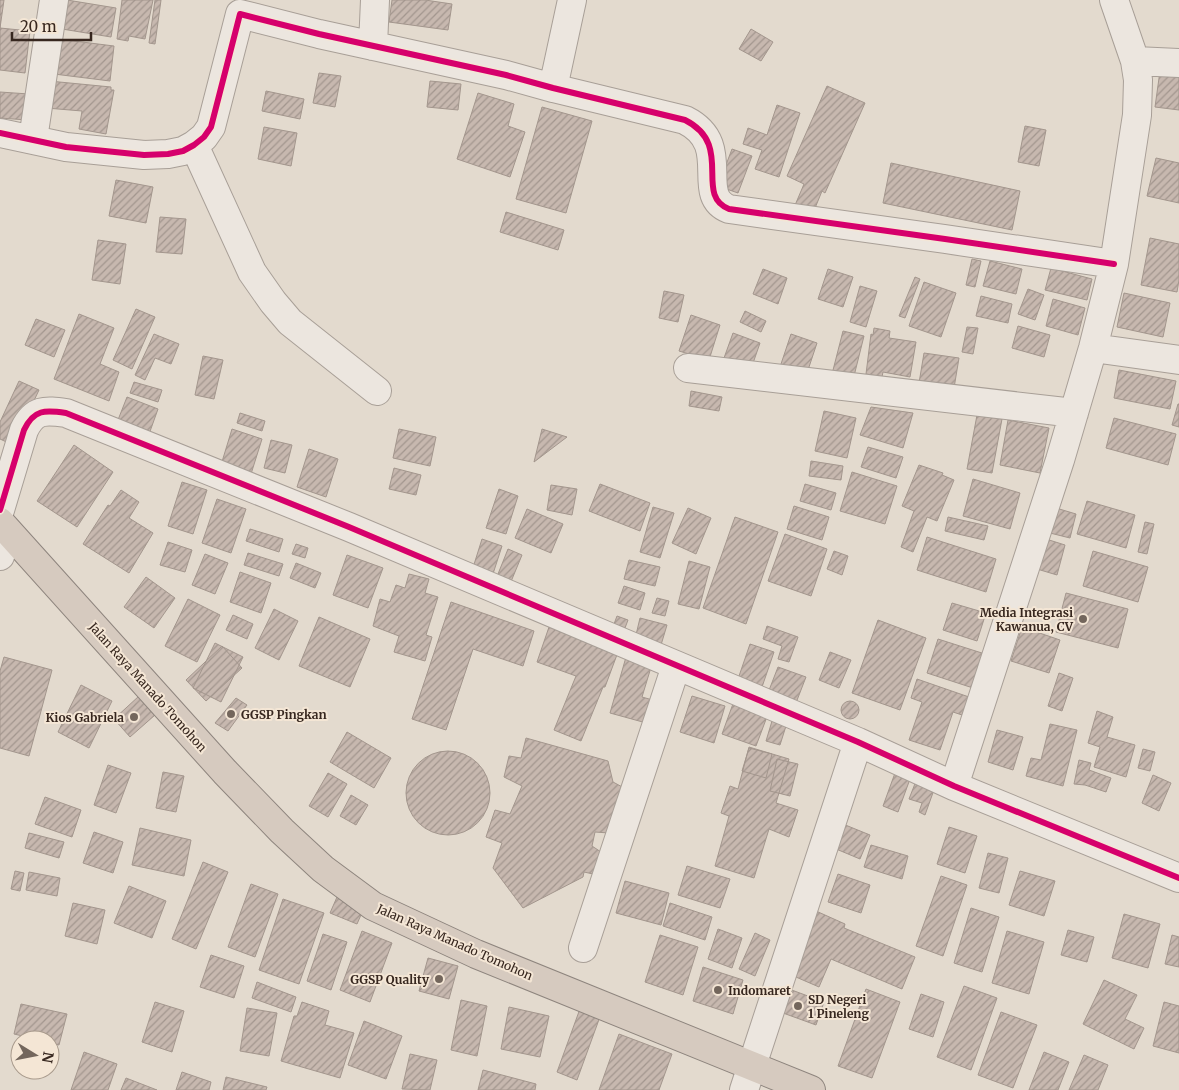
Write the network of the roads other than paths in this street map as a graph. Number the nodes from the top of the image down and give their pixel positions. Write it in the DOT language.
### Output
graph roads {
  1 [pos="54,0"];
  2 [pos="375,0"];
  3 [pos="572,0"];
  4 [pos="1114,0"];
  5 [pos="241,7"];
  6 [pos="373,46"];
  7 [pos="1136,61"];
  8 [pos="1179,63"];
  9 [pos="553,88"];
  10 [pos="0,133"];
  11 [pos="33,139"];
  12 [pos="194,146"];
  13 [pos="1114,264"];
  14 [pos="1093,348"];
  15 [pos="1179,360"];
  16 [pos="688,368"];
  17 [pos="377,390"];
  18 [pos="1074,413"];
  19 [pos="2,530"];
  20 [pos="676,666"];
  21 [pos="858,742"];
  22 [pos="954,786"];
  23 [pos="1179,878"];
  24 [pos="583,948"];
  25 [pos="748,1078"];
  26 [pos="811,1090"];
  1 -- 11 [label="street"];
  2 -- 6 [label="street"];
  3 -- 9 [label="street"];
  4 -- 7 [label="street"];
  5 -- 6 [label="street"];
  5 -- 12 [label="street"];
  6 -- 9 [label="street"];
  7 -- 8 [label="street"];
  7 -- 13 [label="street"];
  9 -- 13 [label="street"];
  10 -- 11 [label="street"];
  11 -- 12 [label="street"];
  12 -- 17 [label="street"];
  13 -- 14 [label="street"];
  14 -- 15 [label="street"];
  14 -- 18 [label="street"];
  16 -- 18 [label="street"];
  18 -- 22 [label="street"];
  19 -- 20 [label="street"];
  19 -- 25 [label="highway, Jalan Raya Manado Tomohon"];
  20 -- 21 [label="street"];
  20 -- 24 [label="street"];
  21 -- 22 [label="street"];
  21 -- 25 [label="street"];
  22 -- 23 [label="street"];
  25 -- 26 [label="highway, Jalan Raya Manado Tomohon"];
}
